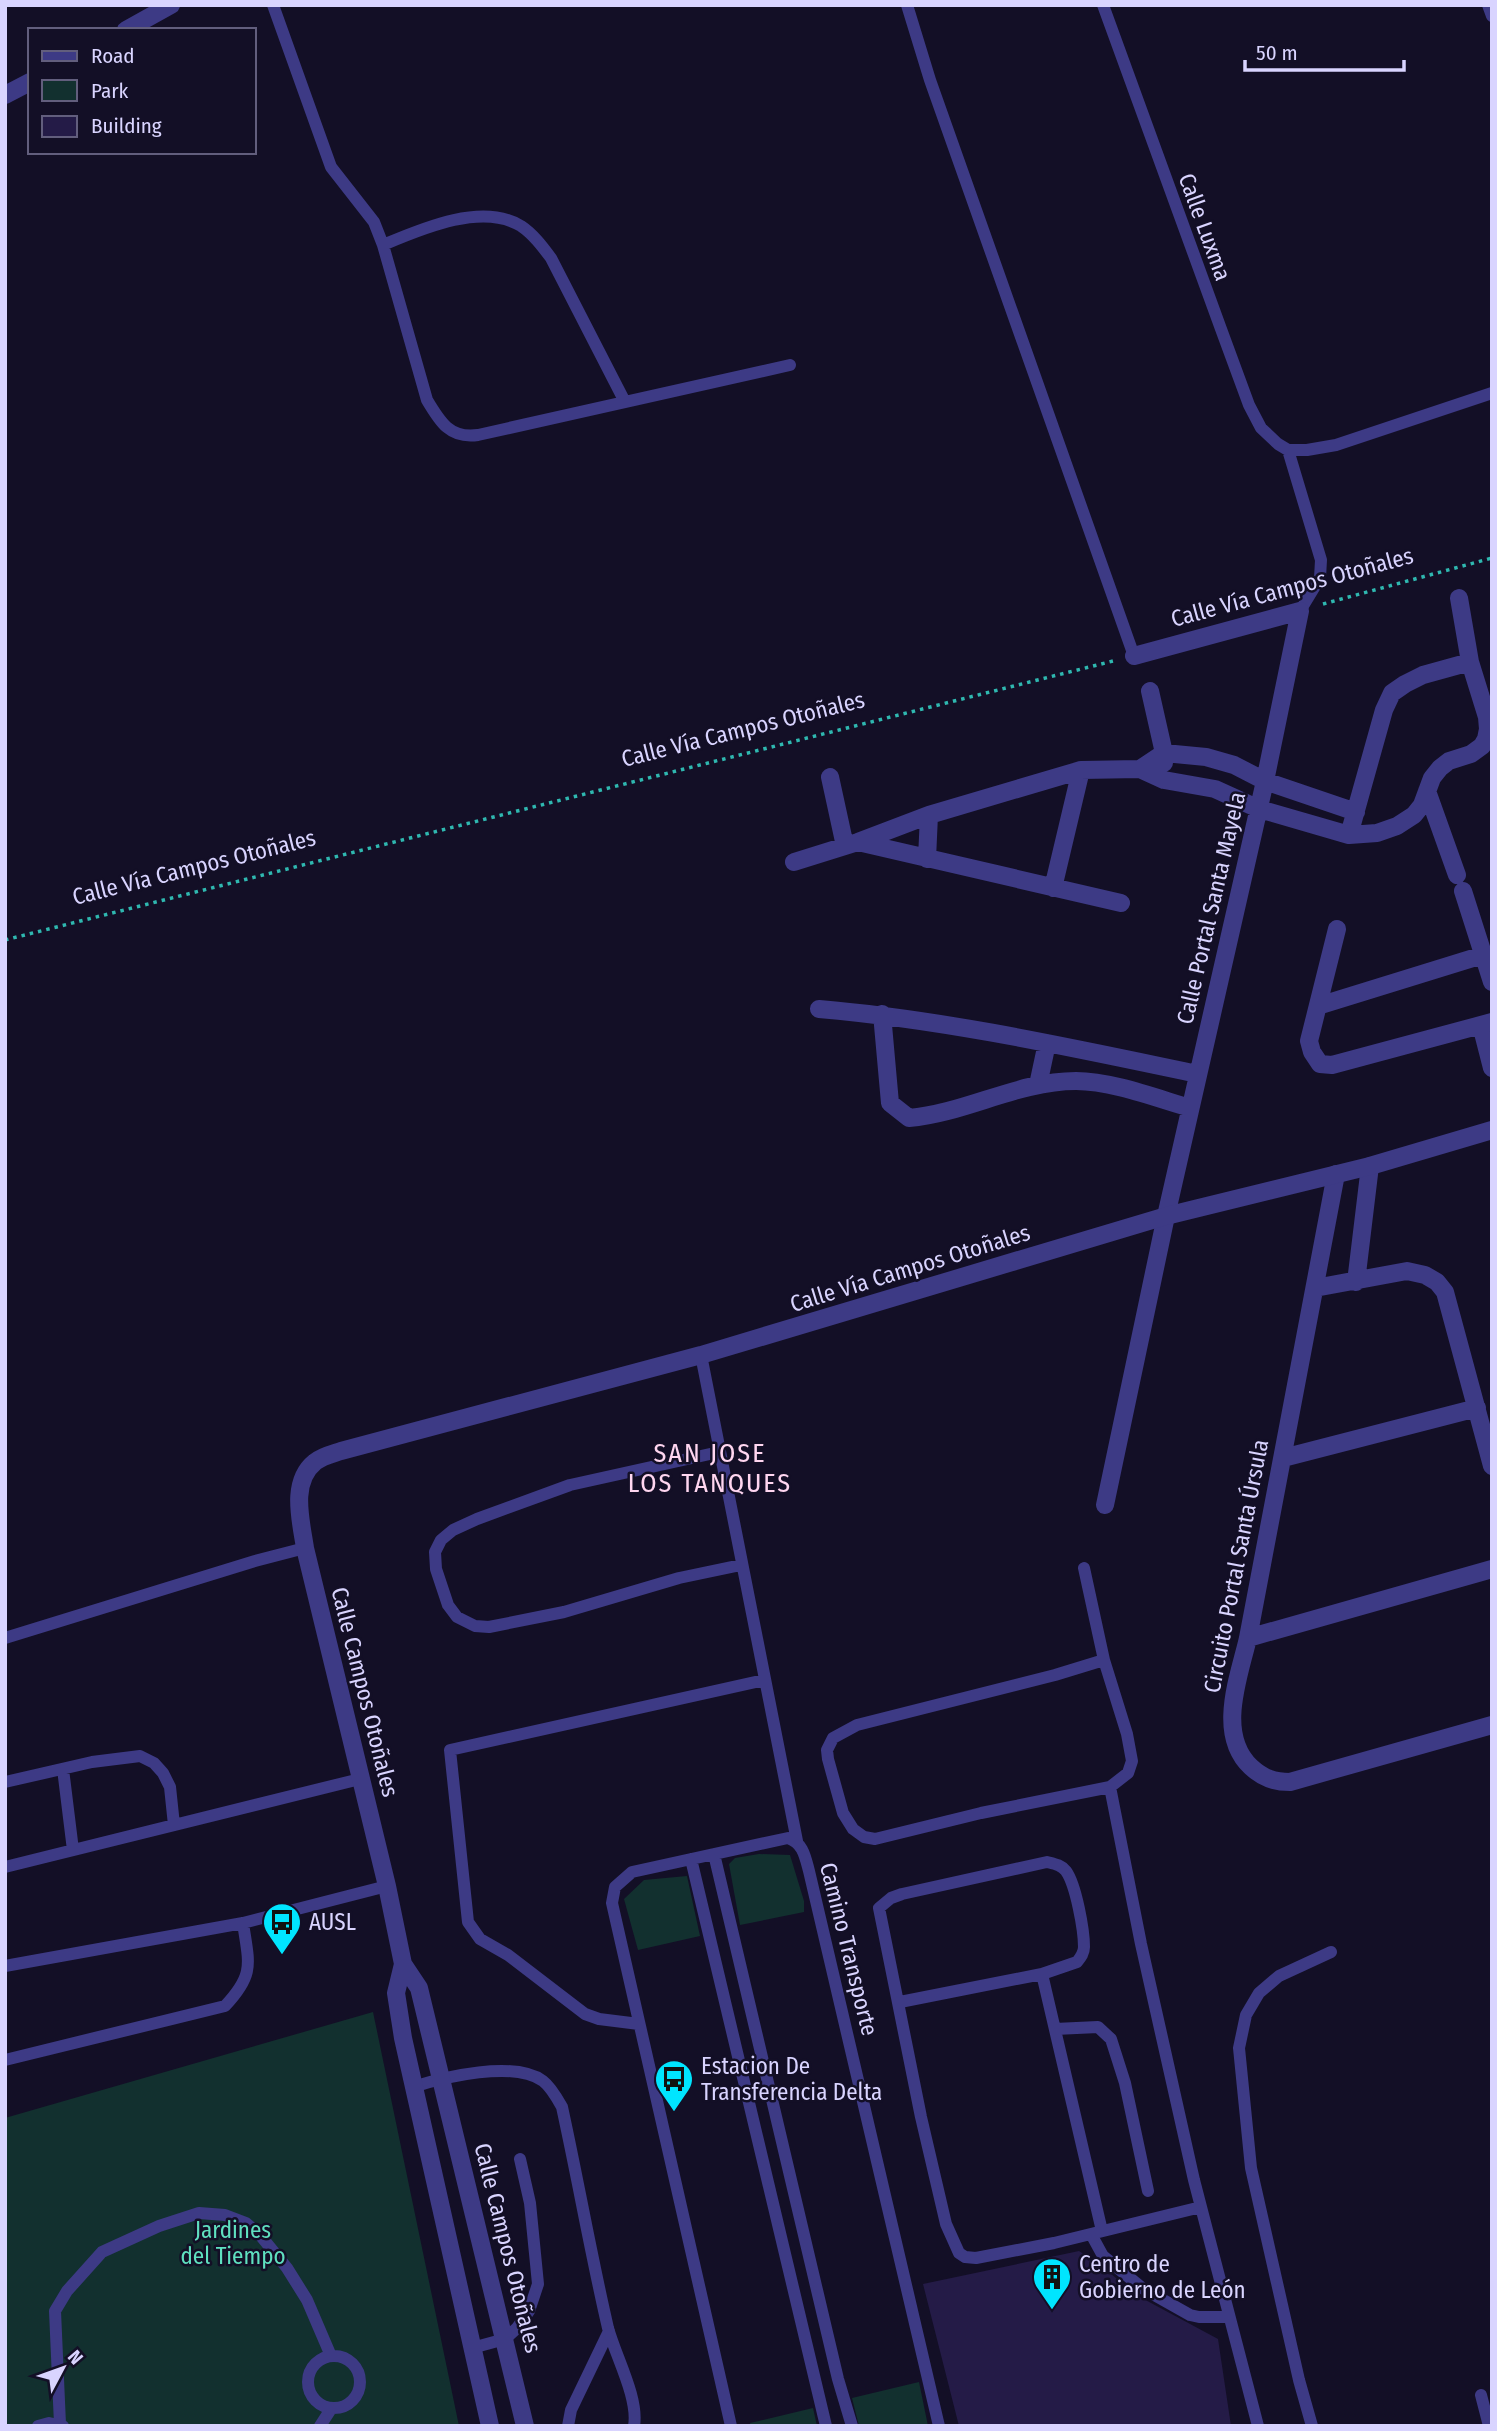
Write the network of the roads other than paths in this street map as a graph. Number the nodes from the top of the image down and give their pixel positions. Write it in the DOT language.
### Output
graph roads {
  1 [pos="171,5"];
  2 [pos="273,5"];
  3 [pos="907,5"];
  4 [pos="1103,5"];
  5 [pos="1488,5"];
  6 [pos="1492,16"];
  7 [pos="130,28"];
  8 [pos="28,83"];
  9 [pos="5,96"];
  10 [pos="383,245"];
  11 [pos="790,365"];
  12 [pos="1492,393"];
  13 [pos="625,402"];
  14 [pos="1288,450"];
  15 [pos="1459,598"];
  16 [pos="1300,611"];
  17 [pos="1134,656"];
  18 [pos="1470,662"];
  19 [pos="1150,691"];
  20 [pos="1164,753"];
  21 [pos="1140,769"];
  22 [pos="1081,770"];
  23 [pos="830,777"];
  24 [pos="1164,780"];
  25 [pos="1265,781"];
  26 [pos="1427,792"];
  27 [pos="1259,809"];
  28 [pos="1356,812"];
  29 [pos="929,815"];
  30 [pos="1349,835"];
  31 [pos="851,844"];
  32 [pos="927,859"];
  33 [pos="794,862"];
  34 [pos="1053,888"];
  35 [pos="1121,903"];
  36 [pos="1336,929"];
  37 [pos="1483,955"];
  38 [pos="1492,982"];
  39 [pos="1318,1006"];
  40 [pos="820,1009"];
  41 [pos="882,1014"];
  42 [pos="1486,1023"];
  43 [pos="1047,1043"];
  44 [pos="1492,1068"];
  45 [pos="1198,1074"];
  46 [pos="1038,1085"];
  47 [pos="1190,1108"];
  48 [pos="1492,1130"];
  49 [pos="1370,1166"];
  50 [pos="1336,1174"];
  51 [pos="1166,1216"];
  52 [pos="1356,1282"];
  53 [pos="1315,1288"];
  54 [pos="701,1355"];
  55 [pos="1476,1408"];
  56 [pos="341,1451"];
  57 [pos="719,1452"];
  58 [pos="1283,1458"];
  59 [pos="1492,1466"];
  60 [pos="1105,1505"];
  61 [pos="305,1548"];
  62 [pos="741,1565"];
  63 [pos="1084,1569"];
  64 [pos="1492,1569"];
  65 [pos="5,1638"];
  66 [pos="1248,1638"];
  67 [pos="1104,1660"];
  68 [pos="764,1680"];
  69 [pos="1492,1726"];
  70 [pos="63,1769"];
  71 [pos="360,1779"];
  72 [pos="5,1782"];
  73 [pos="1110,1787"];
  74 [pos="174,1825"];
  75 [pos="797,1841"];
  76 [pos="73,1850"];
  77 [pos="714,1854"];
  78 [pos="691,1859"];
  79 [pos="5,1867"];
  80 [pos="387,1885"];
  81 [pos="243,1923"];
  82 [pos="1331,1952"];
  83 [pos="402,1964"];
  84 [pos="5,1966"];
  85 [pos="1042,1974"];
  86 [pos="900,2002"];
  87 [pos="639,2024"];
  88 [pos="1055,2029"];
  89 [pos="5,2060"];
  90 [pos="442,2078"];
  91 [pos="414,2087"];
  92 [pos="520,2159"];
  93 [pos="1148,2191"];
  94 [pos="1201,2207"];
  95 [pos="1097,2233"];
  96 [pos="1229,2317"];
  97 [pos="609,2330"];
  98 [pos="505,2339"];
  99 [pos="472,2348"];
  100 [pos="331,2356"];
  101 [pos="1481,2395"];
  102 [pos="331,2409"];
  103 [pos="62,2425"];
  104 [pos="38,2426"];
  105 [pos="320,2426"];
  106 [pos="490,2426"];
  107 [pos="525,2426"];
  108 [pos="568,2426"];
  109 [pos="634,2426"];
  110 [pos="731,2426"];
  111 [pos="826,2426"];
  112 [pos="852,2426"];
  113 [pos="939,2426"];
  114 [pos="1258,2426"];
  115 [pos="1312,2426"];
  116 [pos="1489,2426"];
  1 -- 7 [label="street"];
  2 -- 10 [label="lane"];
  3 -- 17 [label="lane"];
  4 -- 14 [label="lane, Calle Luxma"];
  5 -- 6 [label="lane"];
  8 -- 9 [label="street"];
  10 -- 13 [label="lane"];
  10 -- 13 [label="lane"];
  11 -- 13 [label="lane"];
  12 -- 14 [label="lane"];
  14 -- 16 [label="lane"];
  15 -- 18 [label="street"];
  16 -- 17 [label="street, Calle Vía Campos Otoñales"];
  16 -- 25 [label="street, Calle Portal Santa Mayela"];
  18 -- 26 [label="street"];
  18 -- 28 [label="street"];
  19 -- 20 [label="street"];
  20 -- 21 [label="street"];
  20 -- 24 [label="street"];
  20 -- 25 [label="street"];
  21 -- 22 [label="street"];
  21 -- 24 [label="street"];
  22 -- 29 [label="street"];
  22 -- 34 [label="street"];
  23 -- 31 [label="street"];
  24 -- 27 [label="street"];
  25 -- 27 [label="street, Calle Portal Santa Mayela"];
  25 -- 28 [label="street"];
  26 -- 30 [label="street"];
  26 -- 37 [label="street"];
  27 -- 30 [label="street"];
  27 -- 45 [label="street, Calle Portal Santa Mayela"];
  28 -- 30 [label="street"];
  29 -- 31 [label="street"];
  29 -- 32 [label="street"];
  31 -- 32 [label="street"];
  31 -- 33 [label="street"];
  32 -- 34 [label="street"];
  34 -- 35 [label="street"];
  36 -- 39 [label="street"];
  37 -- 38 [label="street"];
  37 -- 39 [label="street"];
  39 -- 42 [label="street"];
  40 -- 41 [label="street"];
  41 -- 43 [label="street"];
  41 -- 46 [label="street"];
  42 -- 44 [label="street"];
  43 -- 45 [label="street"];
  43 -- 46 [label="street"];
  45 -- 47 [label="street, Calle Portal Santa Mayela"];
  46 -- 47 [label="street"];
  47 -- 51 [label="street, Calle Portal Santa Mayela"];
  48 -- 49 [label="street, Calle Vía Campos Otoñales"];
  49 -- 50 [label="street, Calle Vía Campos Otoñales"];
  49 -- 52 [label="street"];
  50 -- 51 [label="street, Calle Vía Campos Otoñales"];
  50 -- 53 [label="street, Circuito Portal Santa Úrsula"];
  51 -- 54 [label="street, Calle Vía Campos Otoñales"];
  51 -- 60 [label="street, Calle Portal Santa Mayela"];
  52 -- 53 [label="street"];
  52 -- 55 [label="street"];
  53 -- 58 [label="street, Circuito Portal Santa Úrsula"];
  54 -- 56 [label="street, Calle Vía Campos Otoñales"];
  54 -- 57 [label="lane"];
  55 -- 58 [label="street"];
  55 -- 59 [label="street"];
  56 -- 61 [label="street, Calle Campos Otoñales"];
  57 -- 62 [label="lane"];
  57 -- 62 [label="lane"];
  58 -- 66 [label="street, Circuito Portal Santa Úrsula"];
  61 -- 65 [label="lane"];
  61 -- 71 [label="street, Calle Campos Otoñales"];
  62 -- 68 [label="lane"];
  63 -- 67 [label="lane"];
  64 -- 66 [label="street"];
  66 -- 69 [label="street, Circuito Portal Santa Úrsula"];
  67 -- 73 [label="lane"];
  67 -- 73 [label="lane"];
  68 -- 75 [label="lane"];
  68 -- 87 [label="lane"];
  70 -- 72 [label="lane"];
  70 -- 74 [label="lane"];
  70 -- 76 [label="lane"];
  71 -- 74 [label="lane"];
  71 -- 80 [label="street, Calle Campos Otoñales"];
  73 -- 94 [label="lane"];
  74 -- 76 [label="lane"];
  75 -- 77 [label="lane, Camino Transporte"];
  75 -- 113 [label="lane, Camino Transporte"];
  76 -- 79 [label="lane"];
  77 -- 78 [label="lane, Camino Transporte"];
  77 -- 112 [label="lane"];
  78 -- 87 [label="lane, Camino Transporte"];
  78 -- 111 [label="lane"];
  80 -- 81 [label="lane"];
  80 -- 83 [label="street, Calle Campos Otoñales"];
  81 -- 84 [label="lane"];
  81 -- 89 [label="lane"];
  82 -- 115 [label="lane"];
  83 -- 90 [label="street, Calle Campos Otoñales"];
  83 -- 91 [label="street, Calle Campos Otoñales"];
  85 -- 86 [label="lane"];
  85 -- 86 [label="lane"];
  85 -- 88 [label="lane"];
  86 -- 95 [label="lane"];
  87 -- 110 [label="lane, Camino Transporte"];
  88 -- 93 [label="lane"];
  88 -- 95 [label="lane"];
  90 -- 91 [label="lane"];
  90 -- 97 [label="lane"];
  90 -- 98 [label="street, Calle Campos Otoñales"];
  91 -- 99 [label="street, Calle Campos Otoñales"];
  92 -- 98 [label="lane"];
  94 -- 95 [label="lane"];
  94 -- 96 [label="lane"];
  95 -- 96 [label="lane"];
  96 -- 114 [label="lane"];
  97 -- 108 [label="lane"];
  97 -- 109 [label="lane"];
  98 -- 99 [label="lane"];
  98 -- 107 [label="street, Calle Campos Otoñales"];
  99 -- 106 [label="street, Calle Campos Otoñales"];
  100 -- 102 [label="lane"];
  100 -- 102 [label="lane"];
  100 -- 103 [label="lane"];
  101 -- 116 [label="lane"];
  102 -- 105 [label="lane"];
  103 -- 104 [label="lane"];
}
